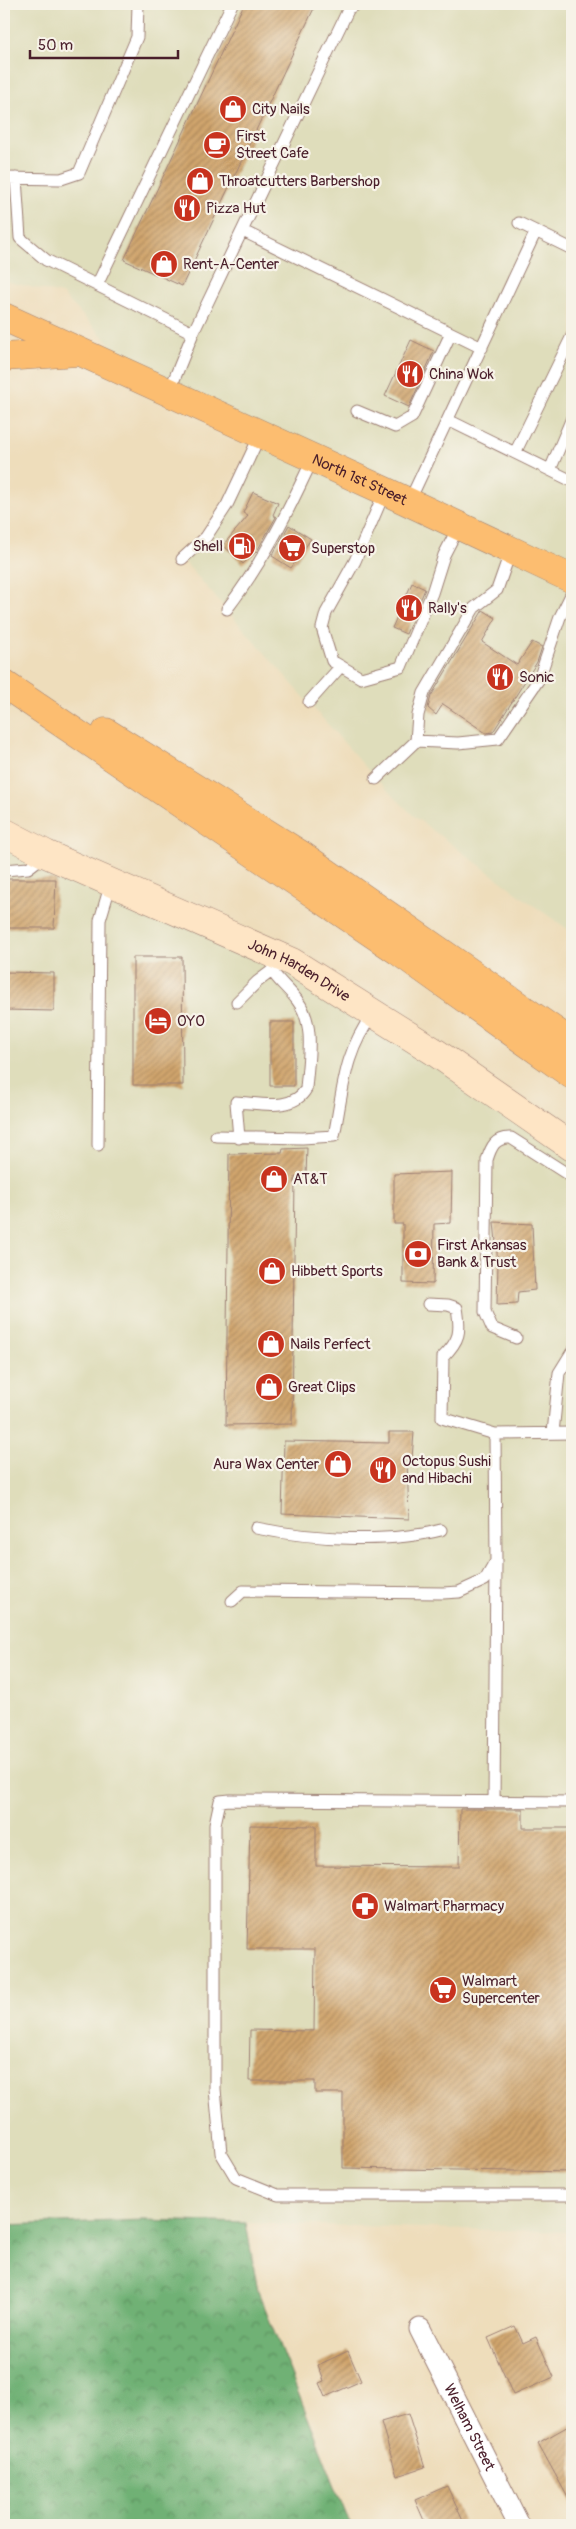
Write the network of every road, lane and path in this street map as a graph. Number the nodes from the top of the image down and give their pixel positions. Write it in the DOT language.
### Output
graph roads {
  1 [pos="138,4"];
  2 [pos="232,4"];
  3 [pos="358,4"];
  4 [pos="4,178"];
  5 [pos="16,178"];
  6 [pos="519,223"];
  7 [pos="243,231"];
  8 [pos="536,232"];
  9 [pos="572,249"];
  10 [pos="97,285"];
  11 [pos="4,317"];
  12 [pos="194,333"];
  13 [pos="451,333"];
  14 [pos="572,336"];
  15 [pos="482,348"];
  16 [pos="81,352"];
  17 [pos="4,357"];
  18 [pos="158,387"];
  19 [pos="357,411"];
  20 [pos="572,418"];
  21 [pos="448,420"];
  22 [pos="260,435"];
  23 [pos="515,453"];
  24 [pos="313,458"];
  25 [pos="550,470"];
  26 [pos="572,481"];
  27 [pos="385,491"];
  28 [pos="410,502"];
  29 [pos="459,526"];
  30 [pos="511,550"];
  31 [pos="182,559"];
  32 [pos="572,579"];
  33 [pos="572,593"];
  34 [pos="227,610"];
  35 [pos="4,666"];
  36 [pos="341,666"];
  37 [pos="4,684"];
  38 [pos="309,702"];
  39 [pos="416,741"];
  40 [pos="376,779"];
  41 [pos="4,832"];
  42 [pos="46,854"];
  43 [pos="4,870"];
  44 [pos="111,881"];
  45 [pos="280,963"];
  46 [pos="238,1002"];
  47 [pos="374,1012"];
  48 [pos="572,1043"];
  49 [pos="572,1075"];
  50 [pos="216,1136"];
  51 [pos="239,1138"];
  52 [pos="98,1145"];
  53 [pos="572,1147"];
  54 [pos="572,1177"];
  55 [pos="428,1304"];
  56 [pos="516,1338"];
  57 [pos="572,1352"];
  58 [pos="553,1433"];
  59 [pos="572,1433"];
  60 [pos="495,1434"];
  61 [pos="256,1528"];
  62 [pos="441,1530"];
  63 [pos="496,1560"];
  64 [pos="232,1601"];
  65 [pos="494,1802"];
  66 [pos="572,1802"];
  67 [pos="572,2196"];
  68 [pos="420,2329"];
  69 [pos="519,2525"];
  1 -- 5 [label="lane"];
  2 -- 10 [label="lane"];
  3 -- 7 [label="lane"];
  4 -- 5 [label="lane"];
  5 -- 10 [label="lane"];
  6 -- 8 [label="lane"];
  7 -- 12 [label="lane"];
  7 -- 13 [label="lane"];
  8 -- 9 [label="lane"];
  8 -- 15 [label="lane"];
  10 -- 12 [label="lane"];
  11 -- 16 [label="main road, North 1st Street"];
  12 -- 18 [label="lane"];
  13 -- 15 [label="lane"];
  13 -- 19 [label="lane"];
  14 -- 23 [label="lane"];
  15 -- 21 [label="lane"];
  16 -- 17 [label="main road"];
  16 -- 18 [label="main road, North 1st Street"];
  18 -- 22 [label="main road, North 1st Street"];
  20 -- 25 [label="lane"];
  21 -- 23 [label="lane"];
  21 -- 28 [label="lane"];
  22 -- 24 [label="main road, North 1st Street"];
  22 -- 31 [label="lane"];
  23 -- 25 [label="lane"];
  24 -- 27 [label="main road, North 1st Street"];
  24 -- 34 [label="lane"];
  25 -- 26 [label="lane"];
  27 -- 28 [label="main road, North 1st Street"];
  27 -- 36 [label="lane"];
  28 -- 29 [label="main road, North 1st Street"];
  29 -- 30 [label="main road, North 1st Street"];
  29 -- 36 [label="lane"];
  30 -- 32 [label="main road, North 1st Street"];
  30 -- 39 [label="lane"];
  33 -- 39 [label="lane"];
  35 -- 48 [label="main road"];
  36 -- 38 [label="lane"];
  37 -- 49 [label="main road"];
  39 -- 40 [label="lane"];
  41 -- 42 [label="main road, John Harden Drive"];
  42 -- 43 [label="lane"];
  42 -- 44 [label="main road, John Harden Drive"];
  44 -- 45 [label="main road, John Harden Drive"];
  44 -- 52 [label="lane"];
  45 -- 46 [label="lane"];
  45 -- 47 [label="main road, John Harden Drive"];
  45 -- 51 [label="lane"];
  47 -- 51 [label="lane"];
  47 -- 53 [label="main road, John Harden Drive"];
  50 -- 51 [label="lane"];
  54 -- 56 [label="lane"];
  55 -- 60 [label="lane"];
  57 -- 58 [label="lane"];
  58 -- 59 [label="lane"];
  58 -- 60 [label="lane"];
  60 -- 63 [label="lane"];
  61 -- 62 [label="lane"];
  63 -- 64 [label="lane"];
  63 -- 65 [label="lane"];
  65 -- 66 [label="lane"];
  65 -- 67 [label="lane"];
  68 -- 69 [label="street, Welham Street"];
}
